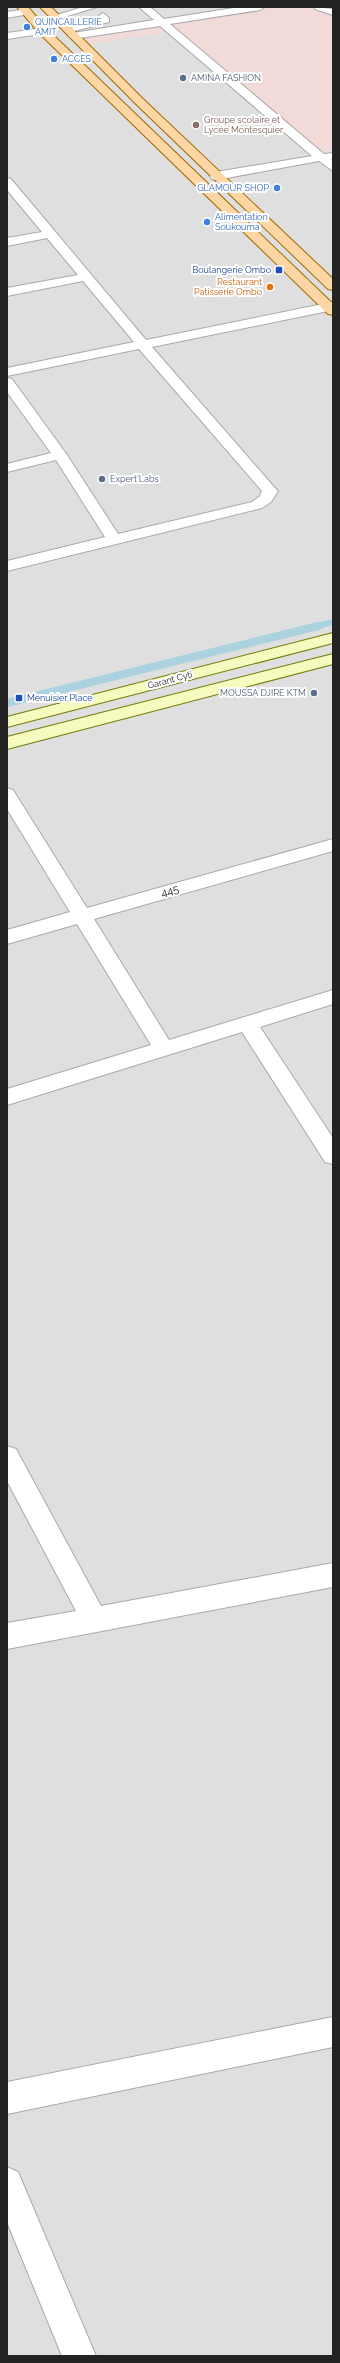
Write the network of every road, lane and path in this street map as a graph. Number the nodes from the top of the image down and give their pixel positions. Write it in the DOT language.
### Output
graph roads {
  1 [pos="45,7"];
  2 [pos="144,7"];
  3 [pos="260,7"];
  4 [pos="319,7"];
  5 [pos="94,8"];
  6 [pos="24,9"];
  7 [pos="333,12"];
  8 [pos="7,14"];
  9 [pos="103,16"];
  10 [pos="54,17"];
  11 [pos="162,22"];
  12 [pos="43,31"];
  13 [pos="70,33"];
  14 [pos="7,36"];
  15 [pos="140,101"];
  16 [pos="119,104"];
  17 [pos="333,155"];
  18 [pos="321,157"];
  19 [pos="333,167"];
  20 [pos="216,176"];
  21 [pos="10,189"];
  22 [pos="50,234"];
  23 [pos="7,242"];
  24 [pos="86,277"];
  25 [pos="333,286"];
  26 [pos="7,292"];
  27 [pos="332,308"];
  28 [pos="143,345"];
  29 [pos="7,372"];
  30 [pos="7,382"];
  31 [pos="60,456"];
  32 [pos="7,468"];
  33 [pos="115,541"];
  34 [pos="7,566"];
  35 [pos="333,638"];
  36 [pos="333,658"];
  37 [pos="7,722"];
  38 [pos="7,743"];
  39 [pos="7,794"];
  40 [pos="333,844"];
  41 [pos="82,915"];
  42 [pos="7,937"];
  43 [pos="333,997"];
  44 [pos="247,1024"];
  45 [pos="164,1049"];
  46 [pos="7,1097"];
  47 [pos="333,1156"];
  48 [pos="7,1457"];
  49 [pos="333,1575"];
  50 [pos="94,1619"];
  51 [pos="7,1636"];
  52 [pos="333,2032"];
  53 [pos="7,2098"];
  54 [pos="7,2183"];
  55 [pos="78,2356"];
  1 -- 10 [label="main road"];
  2 -- 11 [label="street"];
  3 -- 11 [label="street"];
  4 -- 7 [label="street"];
  5 -- 10 [label="lane"];
  6 -- 8 [label="lane"];
  6 -- 12 [label="main road"];
  9 -- 13 [label="lane"];
  10 -- 13 [label="main road"];
  11 -- 13 [label="street"];
  11 -- 18 [label="street"];
  12 -- 14 [label="street"];
  12 -- 16 [label="main road"];
  13 -- 15 [label="main road"];
  15 -- 16 [label="main road"];
  15 -- 20 [label="main road"];
  16 -- 27 [label="main road"];
  17 -- 18 [label="street"];
  18 -- 19 [label="street"];
  18 -- 20 [label="street"];
  20 -- 25 [label="main road"];
  21 -- 22 [label="street"];
  22 -- 23 [label="street"];
  22 -- 24 [label="street"];
  24 -- 26 [label="street"];
  24 -- 28 [label="street"];
  27 -- 28 [label="street"];
  28 -- 29 [label="street"];
  28 -- 33 [label="street"];
  30 -- 31 [label="street"];
  31 -- 32 [label="street"];
  31 -- 33 [label="street"];
  33 -- 34 [label="street"];
  35 -- 37 [label="main road, Garant Cyti"];
  36 -- 38 [label="main road, Garant Cyti"];
  39 -- 41 [label="street"];
  40 -- 41 [label="street, 445"];
  41 -- 42 [label="street, 445"];
  41 -- 45 [label="street"];
  43 -- 44 [label="street"];
  44 -- 45 [label="street"];
  44 -- 47 [label="street"];
  45 -- 46 [label="street"];
  48 -- 50 [label="street"];
  49 -- 50 [label="street"];
  50 -- 51 [label="street"];
  52 -- 53 [label="street"];
  54 -- 55 [label="street"];
}
